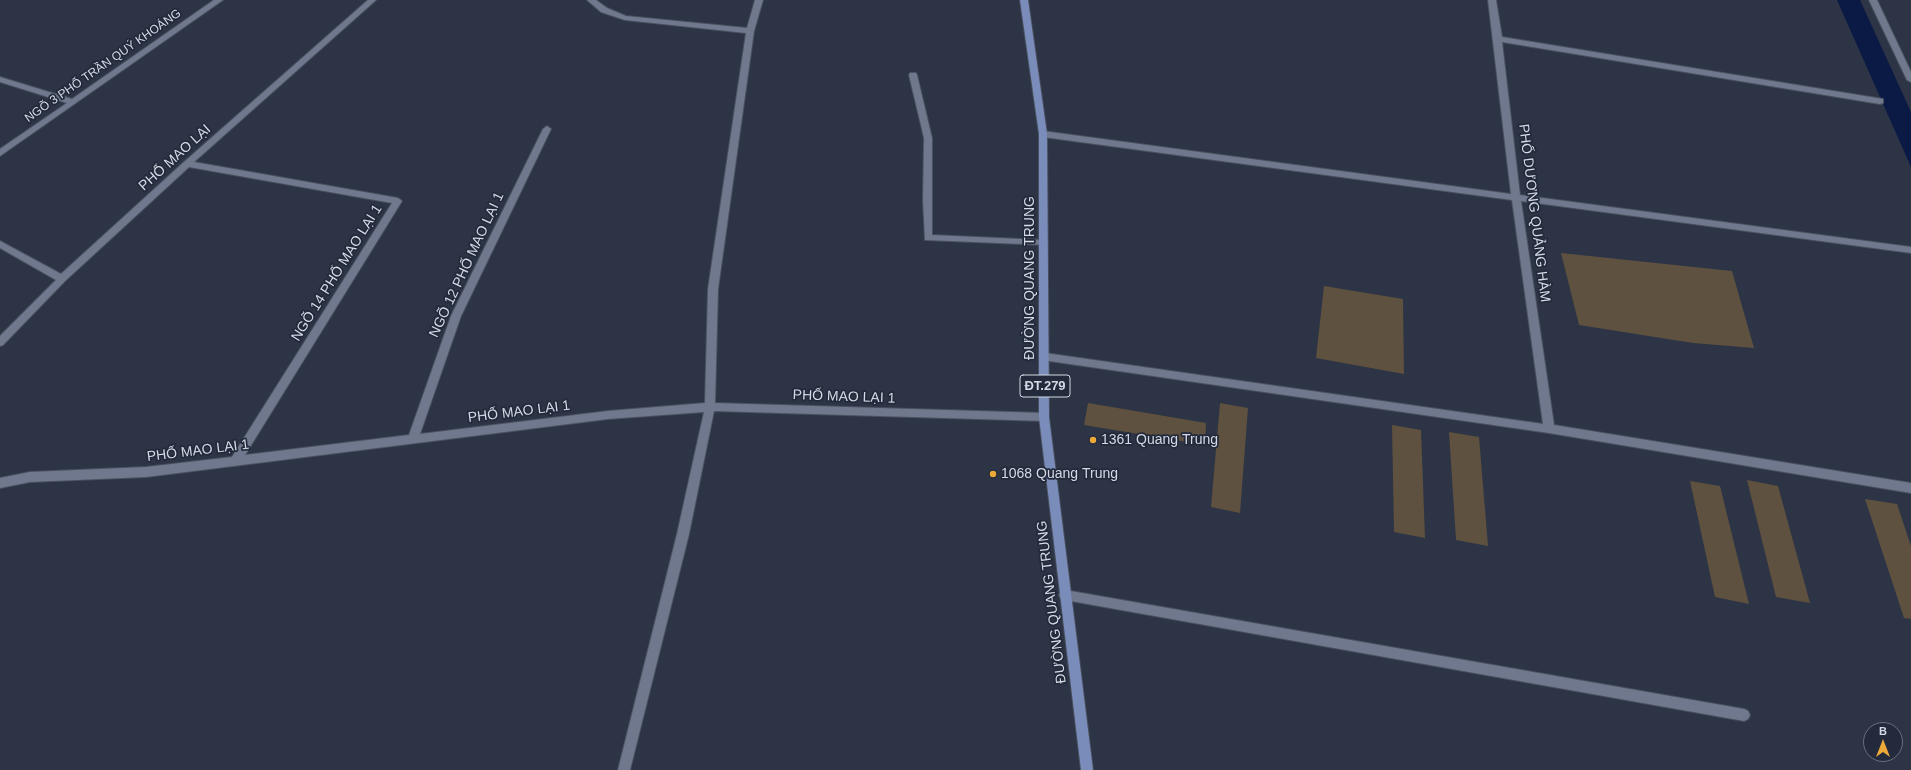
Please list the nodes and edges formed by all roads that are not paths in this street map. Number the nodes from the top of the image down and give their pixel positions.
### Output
1 (219, 0) edge
2 (372, 0) edge
3 (591, 0) edge
4 (759, 0) edge
5 (1024, 0) edge
6 (1492, 0) edge
7 (1873, 0) edge
8 (750, 31) junction
9 (1498, 39) junction
10 (913, 75) dead end
11 (0, 80) edge
12 (1911, 80) edge
13 (1880, 101) dead end
14 (73, 102) junction
15 (547, 129) dead end
16 (1043, 134) junction
17 (0, 153) edge
18 (187, 164) junction
19 (1516, 197) junction
20 (0, 244) edge
21 (1043, 244) junction
22 (1911, 250) edge
23 (62, 279) junction
24 (0, 342) edge
25 (1045, 357) junction
26 (710, 407) junction
27 (1044, 417) junction
28 (1549, 429) junction
29 (413, 439) junction
30 (236, 460) junction
31 (0, 483) edge
32 (1911, 488) edge
33 (1064, 595) junction
34 (1744, 715) dead end
35 (624, 770) edge
36 (1087, 770) edge

1 - 14 street, NGÕ 3 PHỐ TRẦN QUÝ KHOÁNG
2 - 18 street, PHỐ MAO LẠI
3 - 8 street
4 - 8 street
5 - 16 main road, ĐƯỜNG QUANG TRUNG / ĐT.279
6 - 9 street, PHỐ DƯƠNG QUẢNG HÀM
7 - 12 street
8 - 26 street
9 - 13 street
9 - 19 street, PHỐ DƯƠNG QUẢNG HÀM
10 - 21 street
11 - 14 street
14 - 17 street, NGÕ 3 PHỐ TRẦN QUÝ KHOÁNG
15 - 29 street, NGÕ 12 PHỐ MAO LẠI 1
16 - 19 street
16 - 21 main road, ĐƯỜNG QUANG TRUNG / ĐT.279
18 - 23 street, PHỐ MAO LẠI
18 - 30 street, NGÕ 14 PHỐ MAO LẠI 1
19 - 22 street
19 - 28 street, PHỐ DƯƠNG QUẢNG HÀM
20 - 23 street
21 - 25 main road, ĐƯỜNG QUANG TRUNG / ĐT.279
23 - 24 street, PHỐ MAO LẠI
25 - 27 main road, ĐƯỜNG QUANG TRUNG / ĐT.279
25 - 28 street
26 - 27 street, PHỐ MAO LẠI 1
26 - 29 street, PHỐ MAO LẠI 1
26 - 35 street
27 - 33 main road, ĐƯỜNG QUANG TRUNG / ĐT.279
28 - 32 street
29 - 30 street, PHỐ MAO LẠI 1
30 - 31 street, PHỐ MAO LẠI 1
33 - 34 street
33 - 36 main road, ĐƯỜNG QUANG TRUNG / ĐT.279

